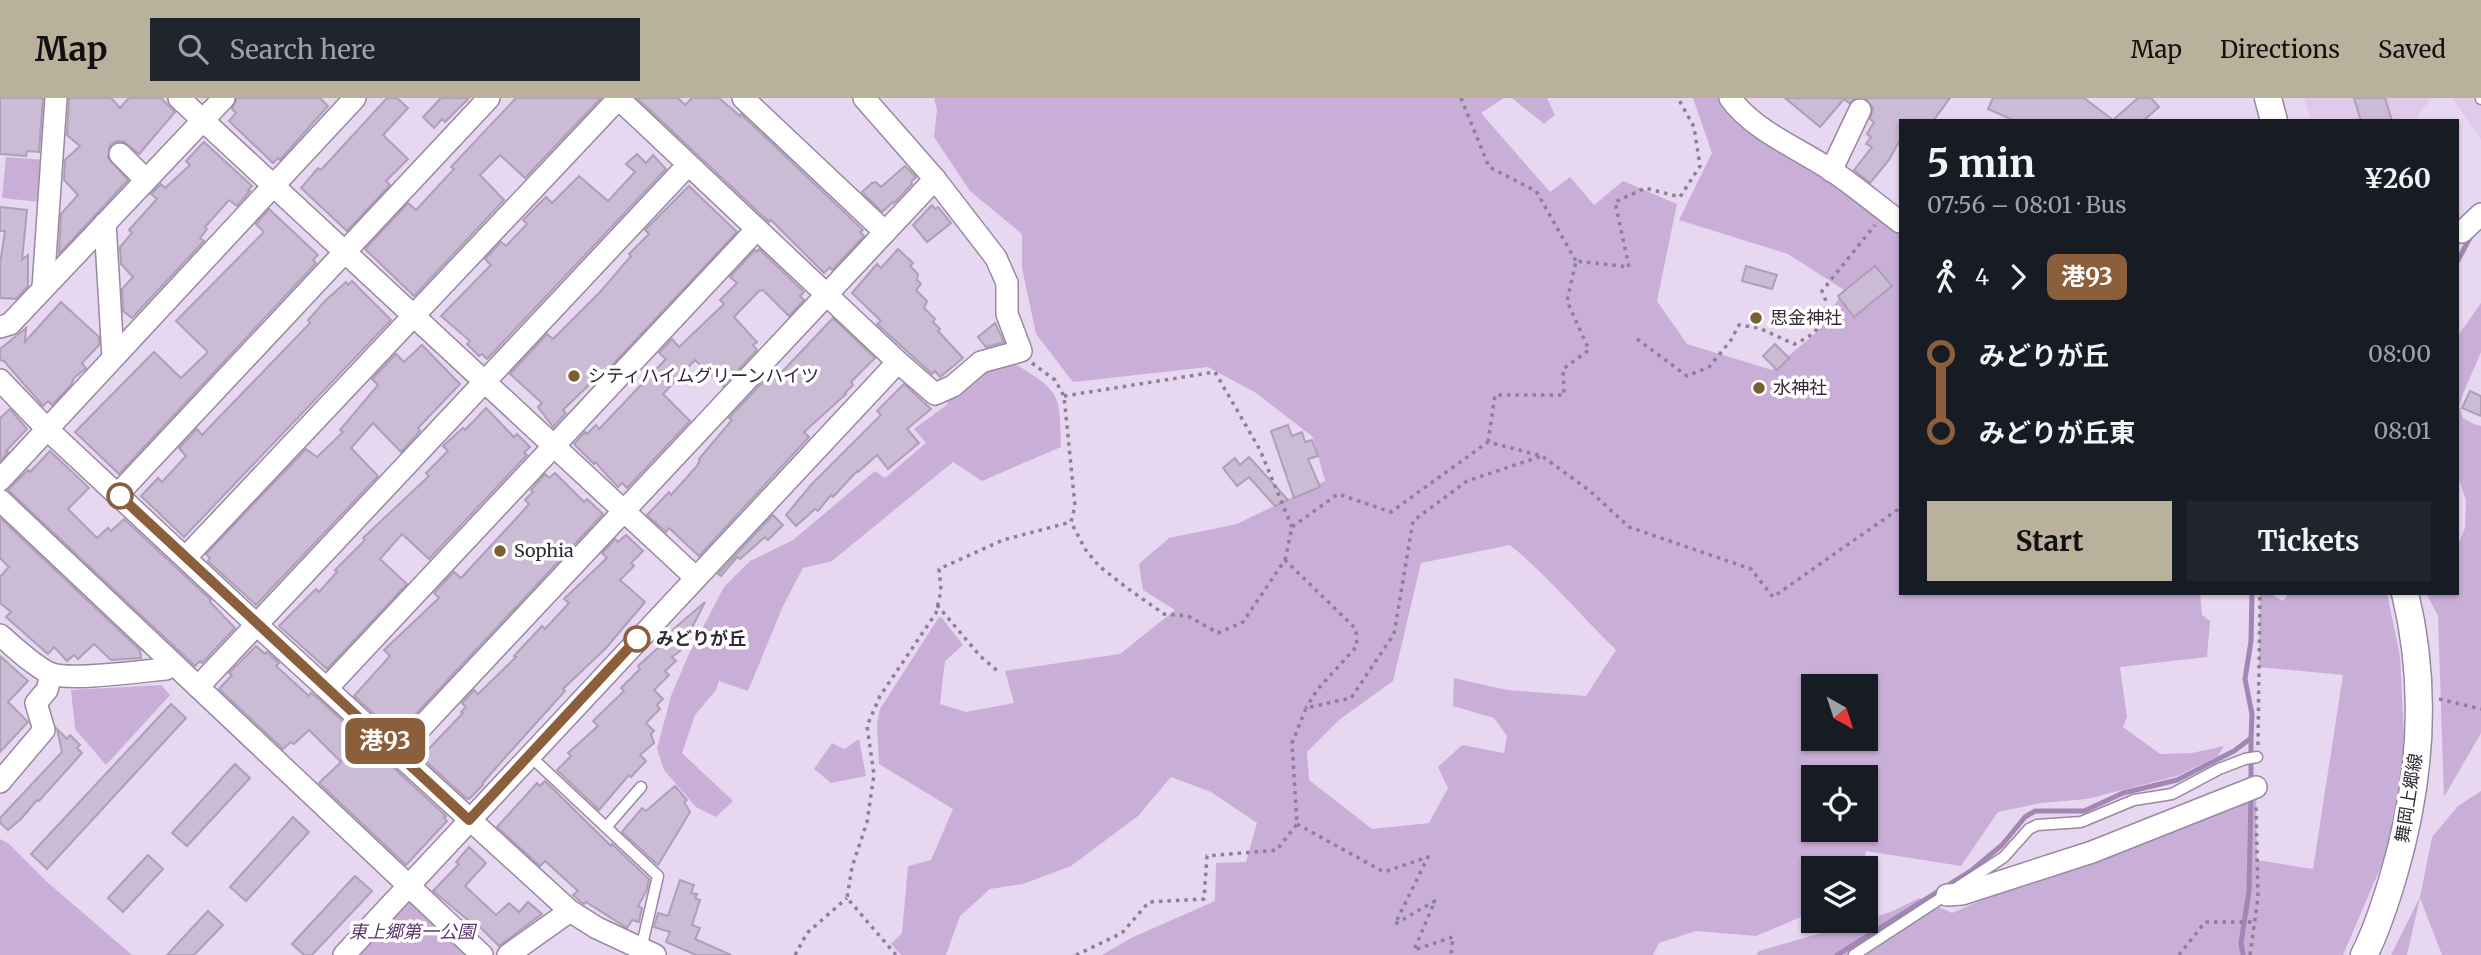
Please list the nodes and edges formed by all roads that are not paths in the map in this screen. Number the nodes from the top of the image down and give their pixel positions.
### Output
1 (56, 98) edge
2 (178, 98) edge
3 (224, 98) edge
4 (355, 98) edge
5 (489, 98) edge
6 (618, 98) edge
7 (743, 98) edge
8 (864, 98) edge
9 (1730, 98) edge
10 (2268, 98) edge
11 (1860, 110) dead end
12 (2273, 119) edge
13 (203, 121) junction
14 (120, 155) dead end
15 (688, 164) junction
16 (1831, 170) junction
17 (935, 179) junction
18 (146, 180) junction
19 (272, 187) junction
20 (1893, 217) edge
21 (105, 223) junction
22 (757, 229) junction
23 (885, 232) junction
24 (344, 253) junction
25 (43, 288) junction
26 (827, 295) junction
27 (413, 317) junction
28 (0, 327) edge
29 (113, 357) junction
30 (898, 362) junction
31 (1, 382) edge
32 (484, 382) junction
33 (47, 429) junction
34 (553, 446) junction
35 (0, 480) edge
36 (118, 494) junction
37 (0, 500) edge
38 (624, 511) junction
39 (186, 557) junction
40 (695, 577) junction
41 (2404, 595) edge
42 (257, 625) junction
43 (1, 637) edge
44 (173, 664) junction
45 (51, 674) junction
46 (198, 687) junction
47 (327, 688) junction
48 (398, 752) junction
49 (529, 755) junction
50 (2253, 758) road end
51 (0, 782) edge
52 (641, 787) dead end
53 (2250, 789) road end
54 (469, 820) junction
55 (607, 826) junction
56 (409, 886) junction
57 (1947, 895) junction
58 (570, 911) junction
59 (648, 952) edge
60 (344, 955) edge
61 (482, 955) edge
62 (508, 955) edge
63 (1854, 955) edge
64 (2364, 955) edge

1 - 25 street
2 - 13 street
3 - 13 street
4 - 19 street
5 - 24 street
6 - 15 street
6 - 27 street
7 - 23 street
8 - 17 street
9 - 16 street
10 - 12 street
11 - 16 street
13 - 18 street
13 - 19 street
14 - 18 street
15 - 22 street
15 - 32 street
16 - 20 street
17 - 23 street
17 - 30 street
18 - 21 street
19 - 24 street
19 - 29 street
21 - 25 street
21 - 29 street
22 - 26 street
22 - 34 street
23 - 26 street
24 - 27 street
24 - 36 street
25 - 28 street
26 - 30 street
26 - 38 street
27 - 32 street
27 - 39 street
29 - 33 street
30 - 40 street
31 - 33 street
32 - 34 street
32 - 42 street
33 - 35 street
33 - 36 street
34 - 38 street
34 - 47 street
36 - 39 street
37 - 44 street
38 - 40 street
38 - 48 street
39 - 42 street
40 - 49 street
41 - 64 street, 舞岡上郷線
42 - 46 street
42 - 47 street
43 - 45 street
44 - 45 street
44 - 46 street
45 - 51 street
46 - 56 street
47 - 48 street
48 - 54 street
49 - 54 street
49 - 55 lane
50 - 57 lane
52 - 55 lane
53 - 57 street
54 - 56 street
54 - 58 street
55 - 59 lane
56 - 60 street
56 - 61 street
57 - 63 lane
58 - 59 street
58 - 62 street

